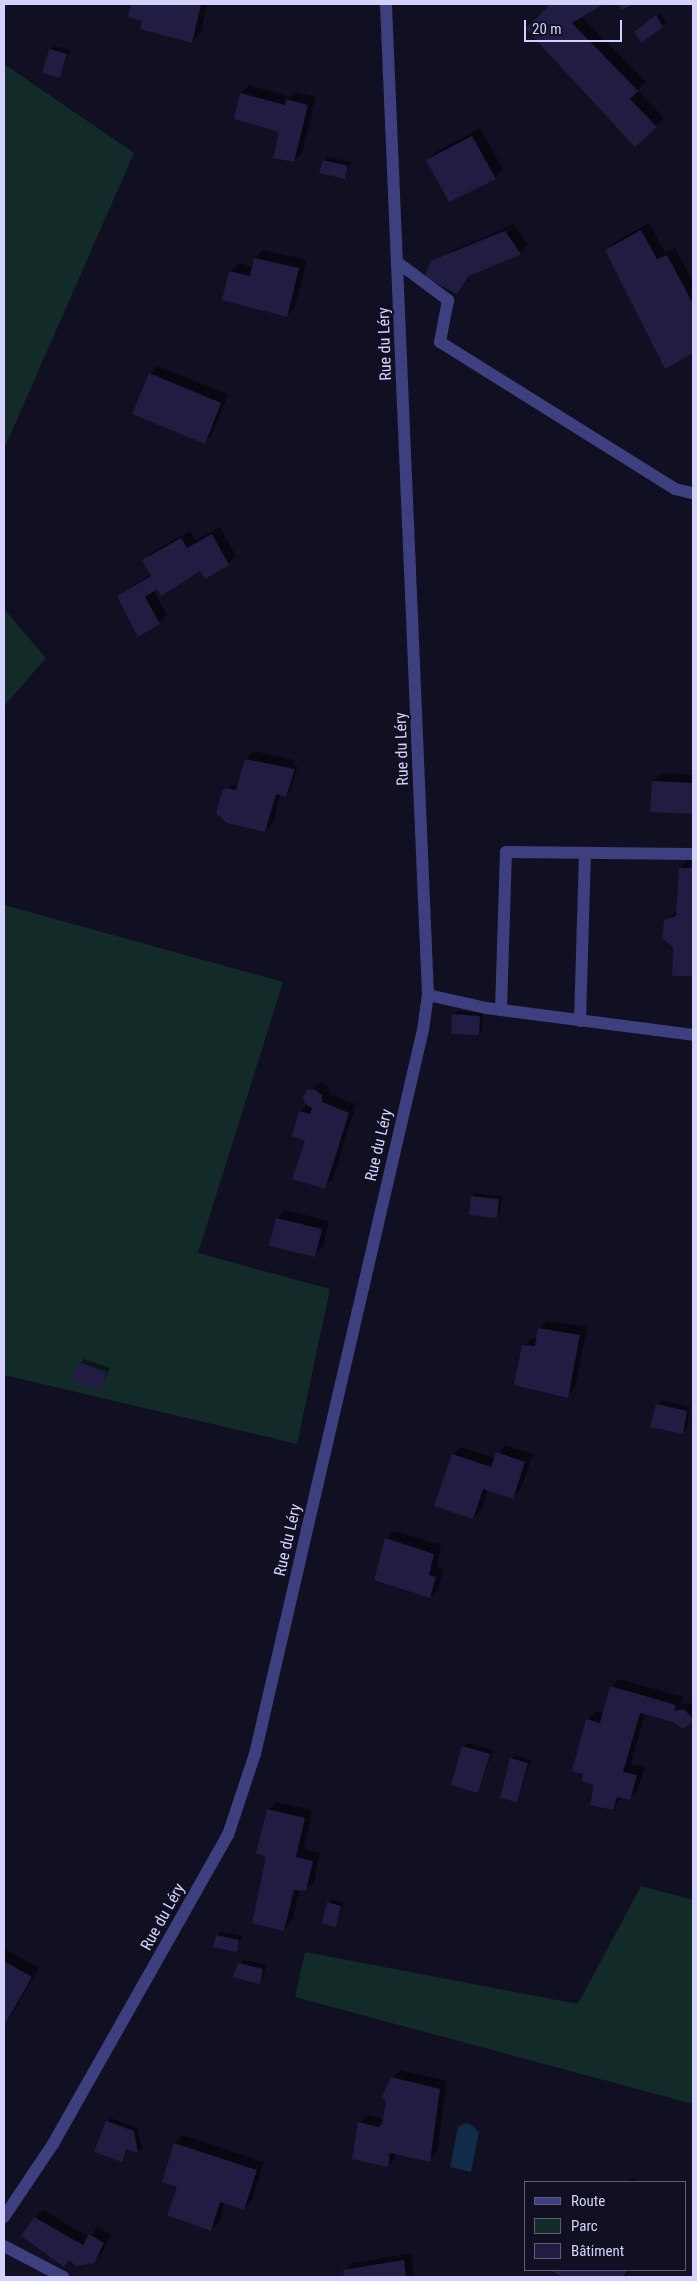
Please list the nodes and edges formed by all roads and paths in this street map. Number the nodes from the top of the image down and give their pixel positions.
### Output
1 (386, 4) edge
2 (397, 262) junction
3 (693, 493) edge
4 (586, 853) junction
5 (693, 854) edge
6 (428, 995) junction
7 (501, 1010) junction
8 (580, 1021) junction
9 (693, 1035) edge
10 (4, 2217) edge
11 (4, 2246) edge
12 (63, 2277) edge

1 - 2 street, Rue du Léry
2 - 3 street
2 - 6 street, Rue du Léry
4 - 5 street
4 - 7 street
4 - 8 street
6 - 7 street
6 - 10 street, Rue du Léry
7 - 8 street
8 - 9 street
11 - 12 street

